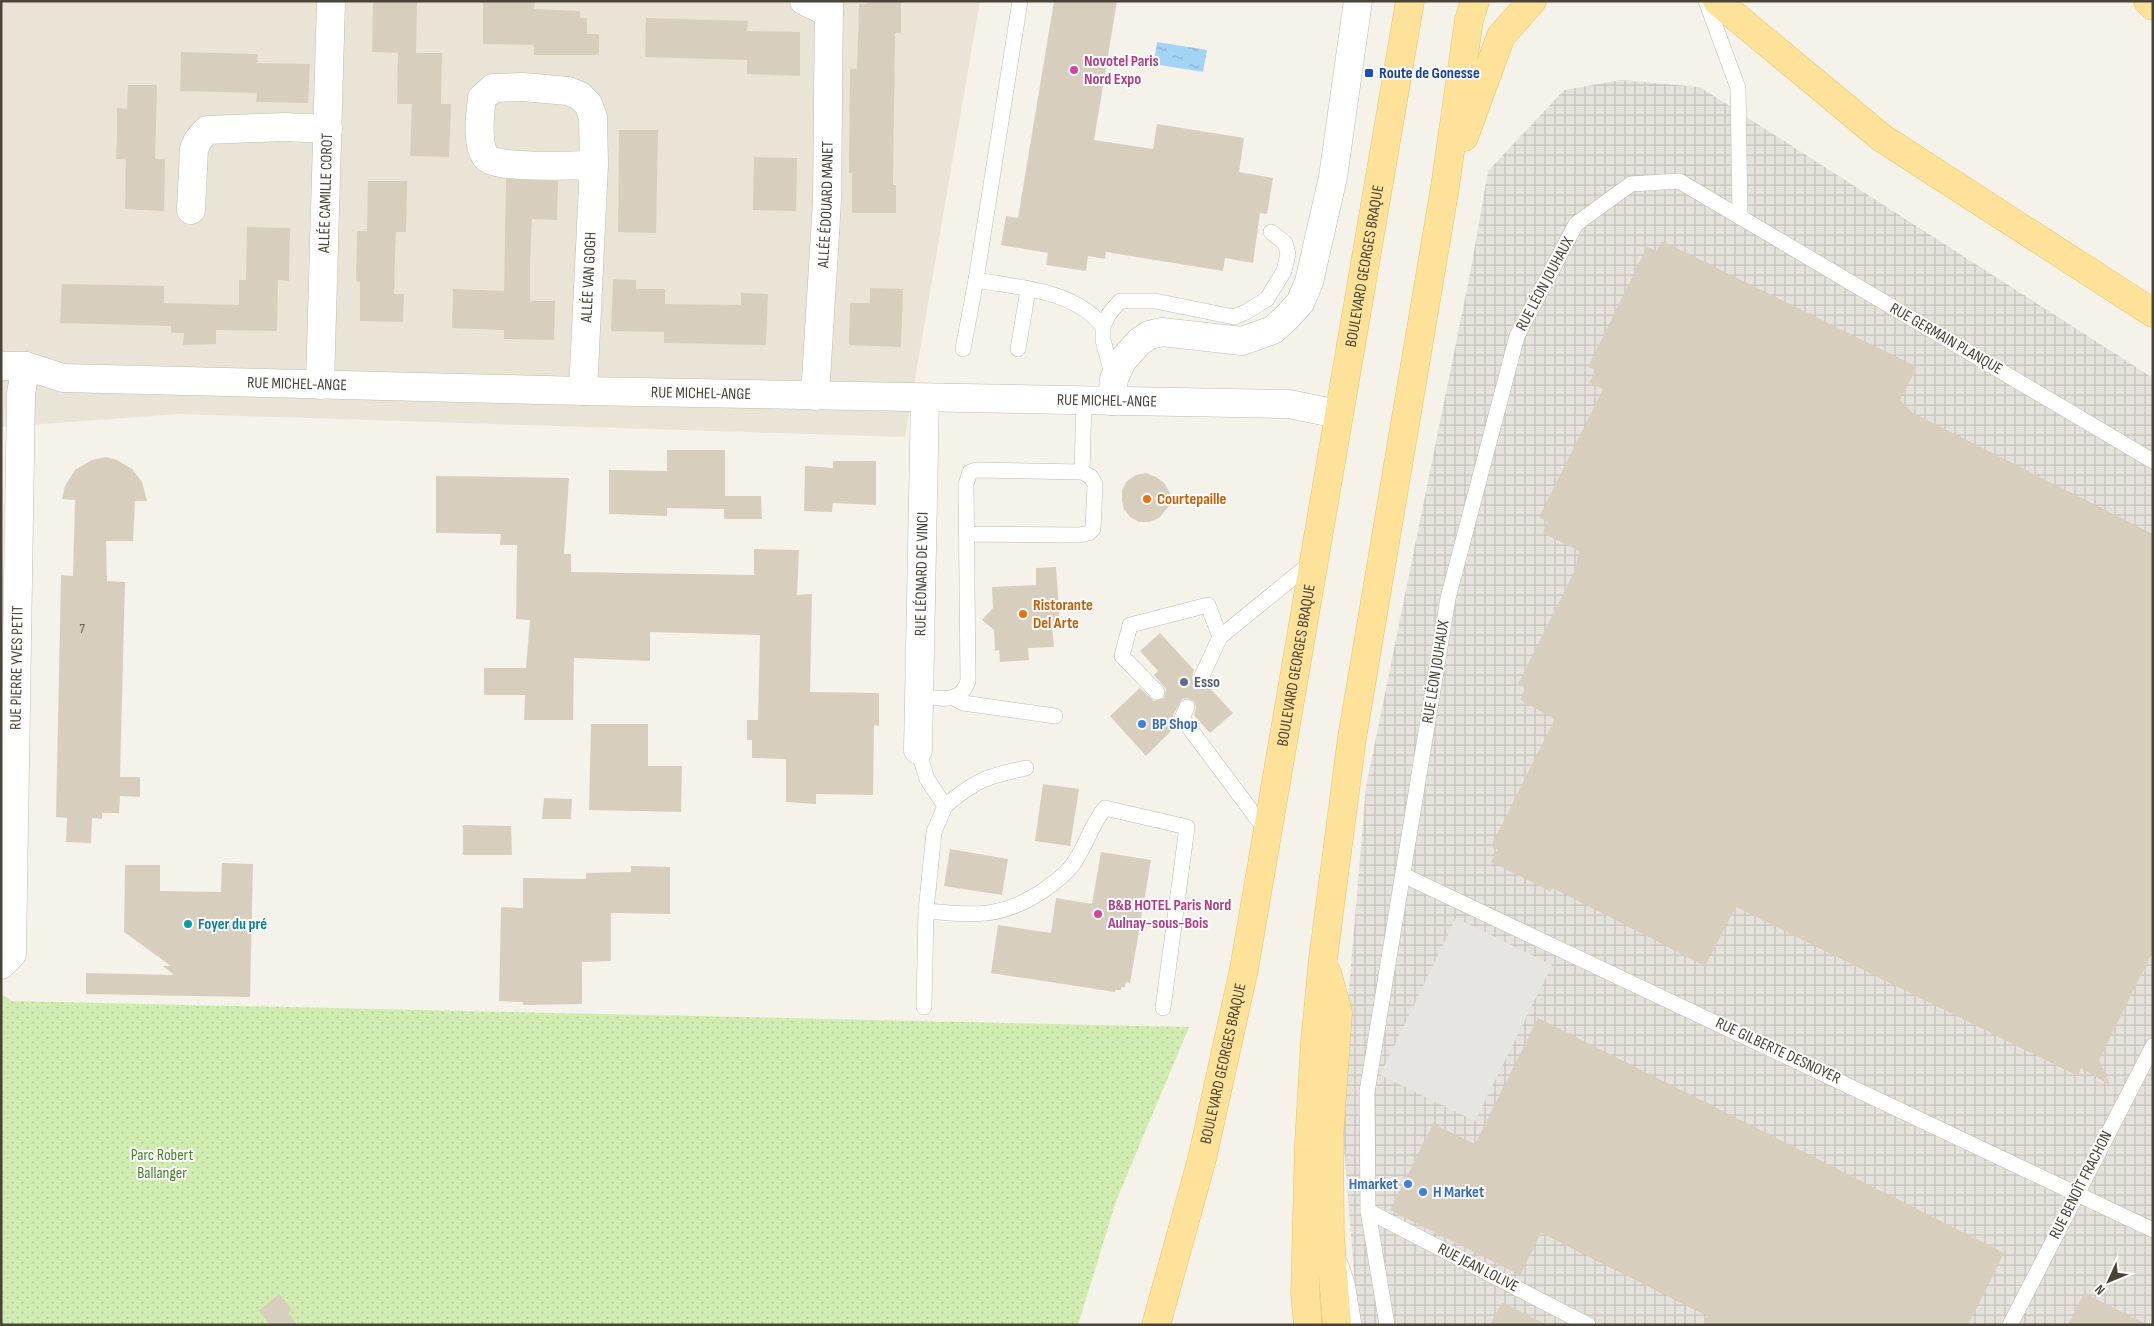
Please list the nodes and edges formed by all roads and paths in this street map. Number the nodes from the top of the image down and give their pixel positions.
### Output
1 (331, 1) edge
2 (804, 1) edge
3 (1020, 1) edge
4 (1358, 1) edge
5 (1410, 1) edge
6 (1475, 1) edge
7 (1532, 1) edge
8 (1706, 1) edge
9 (1716, 1) edge
10 (2148, 1) edge
11 (2153, 6) edge
12 (829, 7) edge
13 (328, 129) junction
14 (594, 165) dead end
15 (1445, 187) junction
16 (191, 210) dead end
17 (1740, 216) junction
18 (1271, 232) dead end
19 (976, 280) junction
20 (1028, 290) junction
21 (2153, 314) edge
22 (1103, 326) junction
23 (963, 349) dead end
24 (1018, 349) dead end
25 (14, 366) edge
26 (63, 378) junction
27 (320, 384) junction
28 (1113, 390) junction
29 (583, 391) junction
30 (11, 392) edge
31 (815, 396) junction
32 (925, 398) junction
33 (1084, 400) junction
34 (1338, 414) junction
35 (2153, 461) edge
36 (1082, 472) junction
37 (967, 534) junction
38 (1315, 560) junction
39 (1220, 637) junction
40 (1201, 678) dead end
41 (1157, 692) dead end
42 (920, 696) junction
43 (954, 698) junction
44 (1181, 711) dead end
45 (1055, 716) dead end
46 (918, 750) joint
47 (1026, 768) dead end
48 (945, 806) junction
49 (1267, 832) junction
50 (1402, 874) junction
51 (926, 911) junction
52 (1323, 959) junction
53 (1, 965) edge
54 (924, 1007) dead end
55 (1163, 1008) dead end
56 (2153, 1046) edge
57 (2076, 1192) junction
58 (1368, 1211) junction
59 (2153, 1230) edge
60 (1330, 1236) junction
61 (1156, 1325) edge
62 (1308, 1325) edge
63 (1337, 1325) edge
64 (1354, 1325) edge
65 (1386, 1325) edge
66 (1588, 1325) edge
67 (2010, 1325) edge

1 - 13 street, ALLÉE CAMILLE COROT
2 - 12 street, ALLÉE ÉDOUARD MANET
3 - 19 lane
4 - 28 street
5 - 34 main road, BOULEVARD GEORGES BRAQUE
6 - 15 main road
7 - 15 main road
8 - 17 lane
9 - 21 main road
10 - 11 main road
12 - 31 street, ALLÉE ÉDOUARD MANET
13 - 16 street
13 - 27 street, ALLÉE CAMILLE COROT
14 - 29 street, ALLÉE VAN GOGH
15 - 52 main road
17 - 35 lane, RUE GERMAIN PLANQUE
17 - 50 lane, RUE LÉON JOUHAUX
18 - 22 lane
19 - 20 lane
19 - 23 lane
20 - 22 lane
20 - 24 lane
22 - 28 lane
25 - 26 street, RUE MICHEL-ANGE
25 - 30 street, RUE PIERRE YVES PETIT
26 - 27 street, RUE MICHEL-ANGE
26 - 30 street, RUE MICHEL-ANGE
27 - 29 street, RUE MICHEL-ANGE
28 - 33 street, RUE MICHEL-ANGE
28 - 34 street, RUE MICHEL-ANGE
29 - 31 street, RUE MICHEL-ANGE
30 - 53 street, RUE PIERRE YVES PETIT
31 - 32 street, RUE MICHEL-ANGE
32 - 33 street, RUE MICHEL-ANGE
32 - 42 street, RUE LÉONARD DE VINCI
33 - 36 lane
34 - 38 main road, BOULEVARD GEORGES BRAQUE
36 - 37 lane
36 - 37 lane
37 - 43 lane
38 - 39 lane
38 - 49 main road, BOULEVARD GEORGES BRAQUE
39 - 40 lane
39 - 41 lane
42 - 43 lane
42 - 46 street, RUE LÉONARD DE VINCI
43 - 45 lane
44 - 49 lane
46 - 48 lane
47 - 48 lane
48 - 51 lane
49 - 61 main road, BOULEVARD GEORGES BRAQUE
50 - 57 lane, RUE GILBERTE DESNOYER
50 - 58 lane, RUE LÉON JOUHAUX
51 - 54 lane
51 - 55 lane
52 - 60 main road
52 - 62 main road
56 - 57 lane, RUE BENOÎT FRACHON
57 - 59 lane, RUE GILBERTE DESNOYER
57 - 67 lane, RUE BENOÎT FRACHON
58 - 65 lane, RUE LÉON JOUHAUX
58 - 66 lane, RUE JEAN LOLIVE
60 - 63 main road
60 - 64 lane

